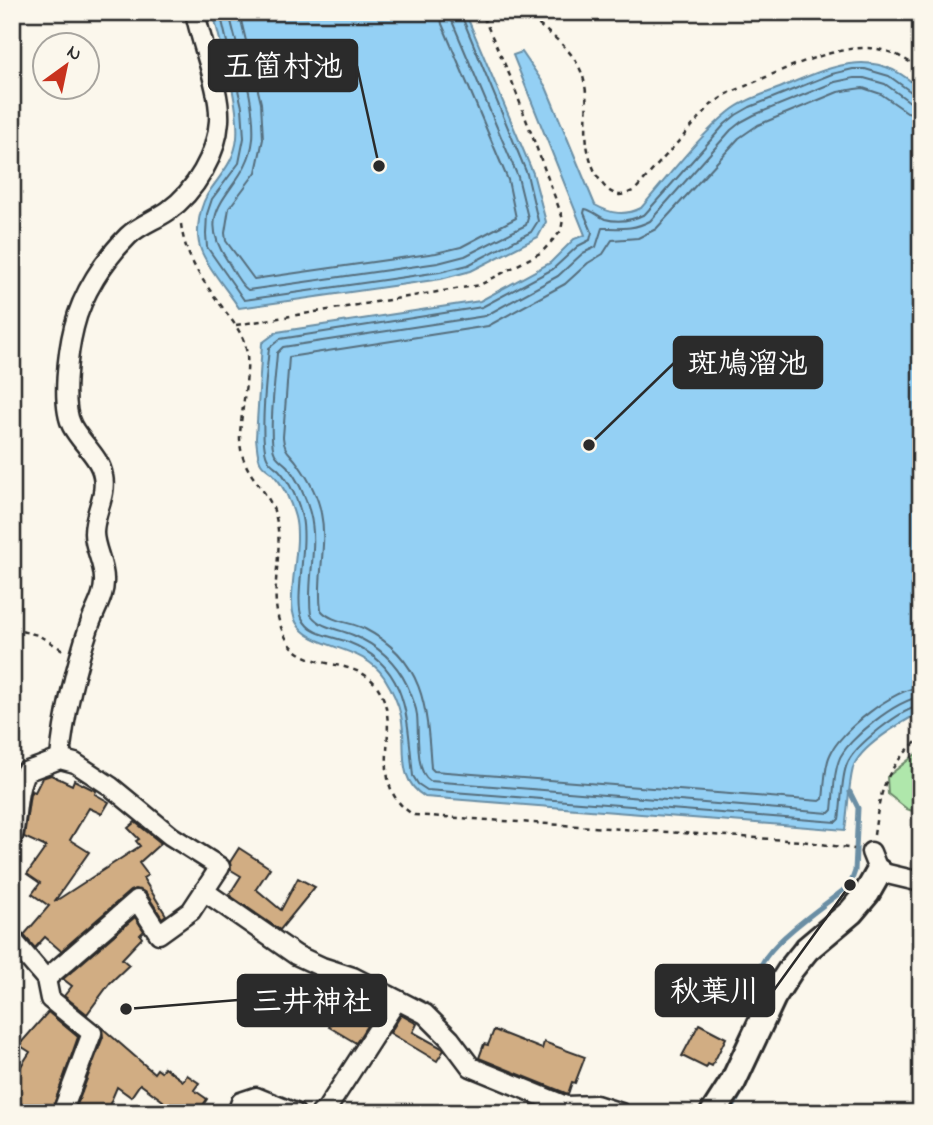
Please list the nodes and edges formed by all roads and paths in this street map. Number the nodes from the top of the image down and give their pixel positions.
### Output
1 (195, 12) edge
2 (481, 12) edge
3 (523, 12) edge
4 (921, 69) edge
5 (184, 197) junction
6 (236, 325) junction
7 (12, 629) edge
8 (78, 669) junction
9 (921, 738) edge
10 (60, 759) junction
11 (12, 837) edge
12 (848, 848) dead end
13 (875, 862) junction
14 (921, 882) edge
15 (204, 891) junction
16 (12, 939) edge
17 (46, 979) junction
18 (397, 1000) junction
19 (68, 1111) edge
20 (237, 1113) edge
21 (295, 1113) edge
22 (321, 1113) edge
23 (621, 1113) edge
24 (713, 1113) edge

1 - 5 street
2 - 6 path
3 - 4 path
5 - 6 path
5 - 8 street
6 - 12 path
7 - 8 path
8 - 10 street
9 - 13 path
10 - 11 street
10 - 15 street
13 - 14 street
13 - 24 street
15 - 17 street
15 - 18 street
16 - 17 street
17 - 19 street
18 - 22 street
18 - 23 street
20 - 21 street

